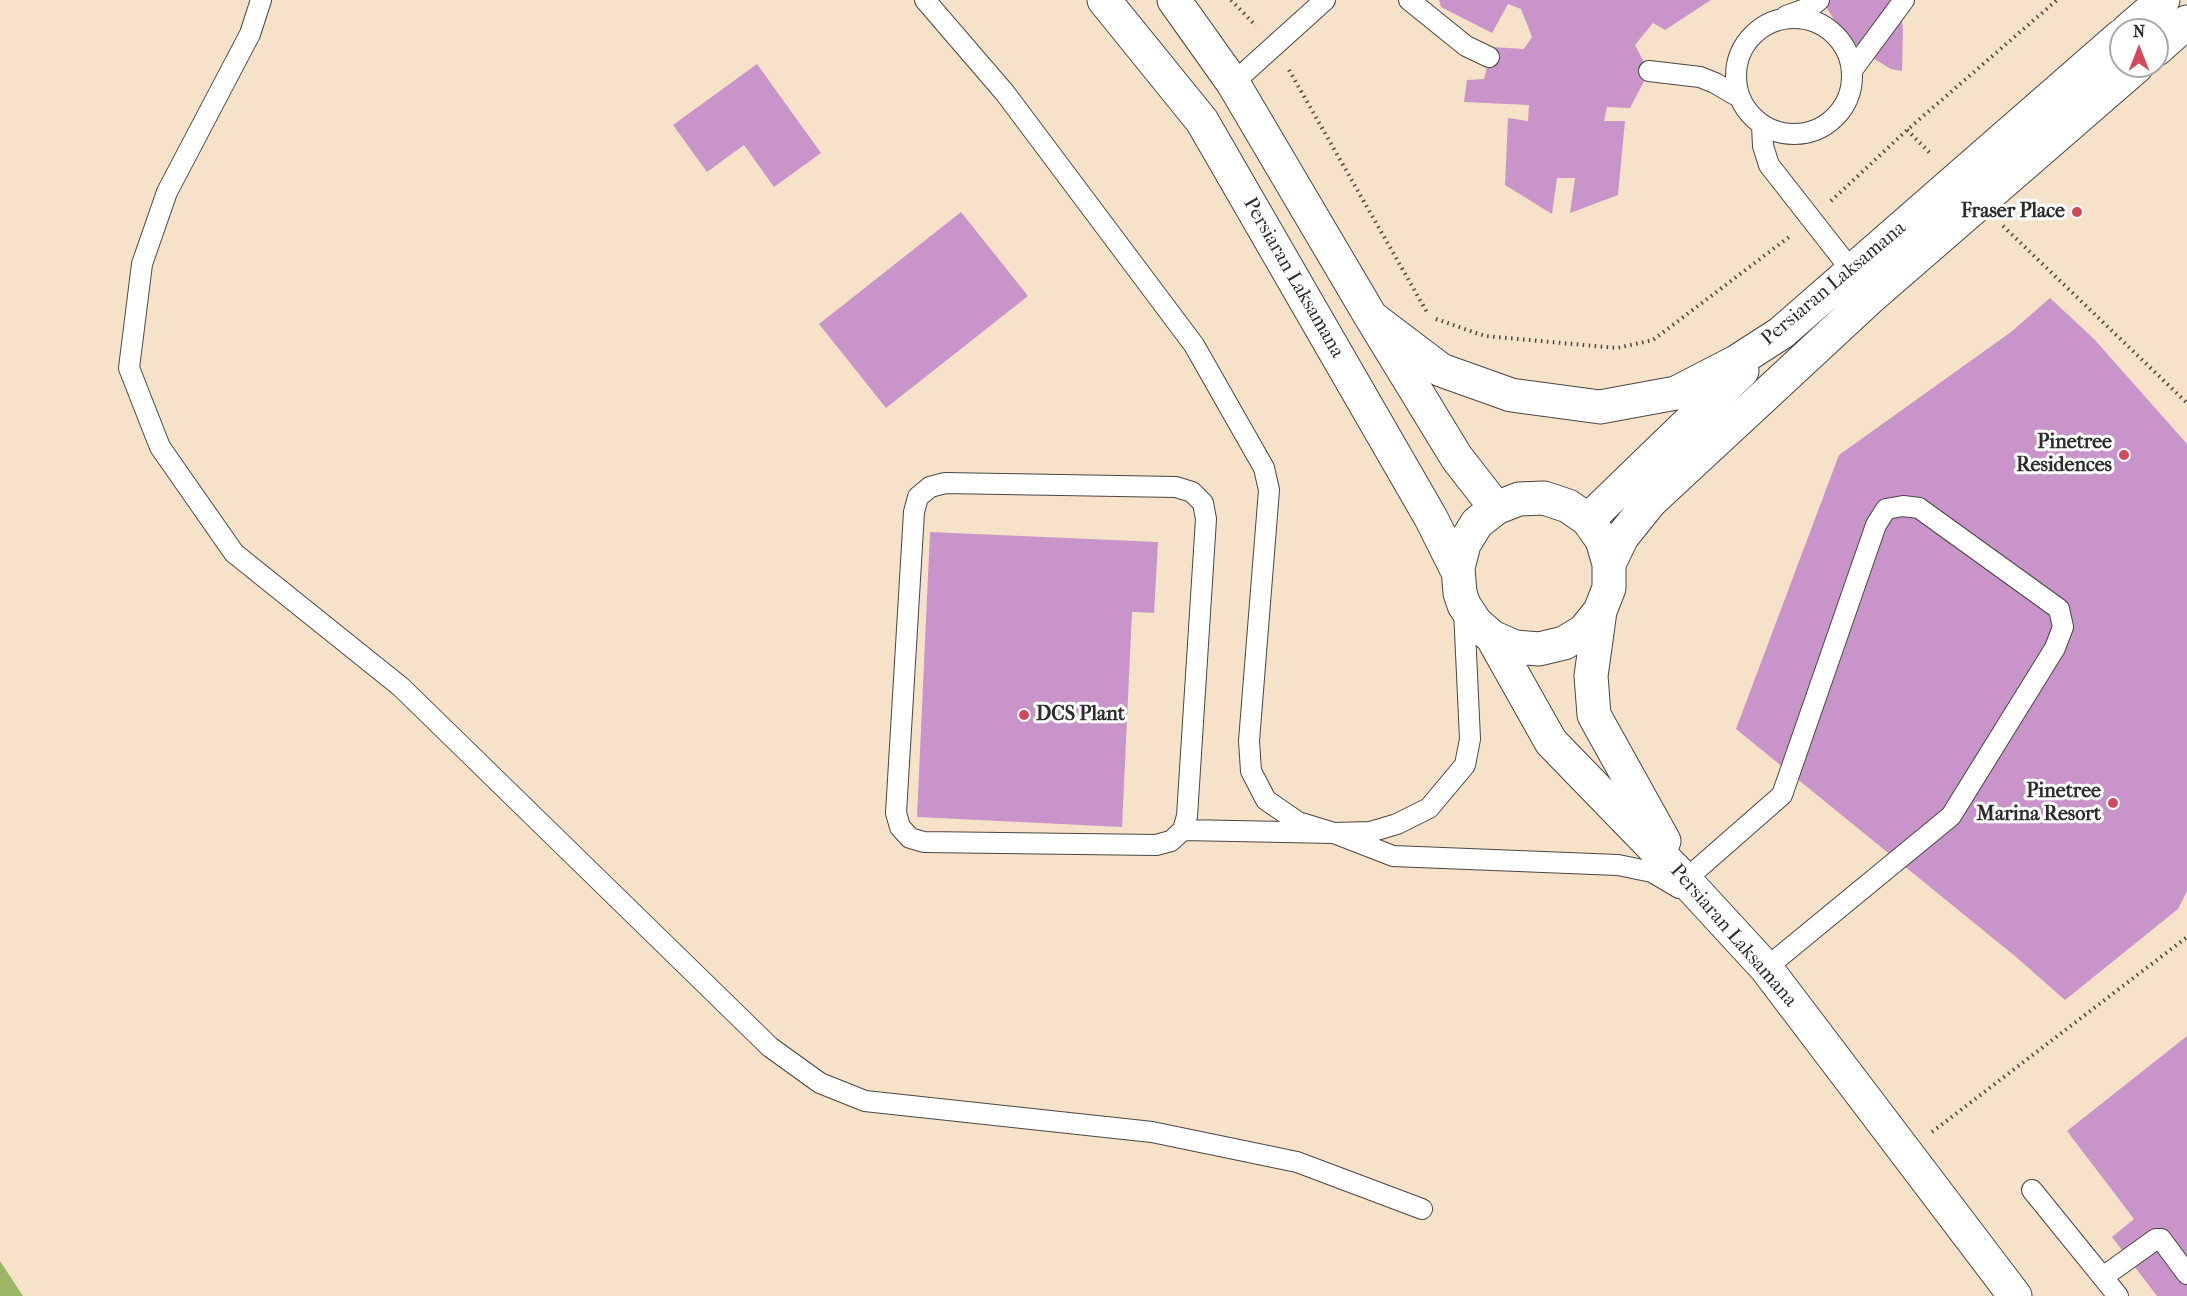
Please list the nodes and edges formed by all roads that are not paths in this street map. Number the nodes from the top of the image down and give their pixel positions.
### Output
1 (261, 0) edge
2 (925, 0) edge
3 (1104, 0) edge
4 (1174, 0) edge
5 (1325, 0) edge
6 (1409, 0) edge
7 (1819, 0) edge
8 (1904, 0) edge
9 (1770, 22) junction
10 (2187, 22) edge
11 (2169, 38) edge
12 (2109, 46) edge
13 (1489, 57) dead end
14 (1853, 69) junction
15 (1649, 71) dead end
16 (2123, 78) edge
17 (1233, 83) junction
18 (1739, 97) junction
19 (1762, 125) junction
20 (1852, 271) junction
21 (1371, 317) junction
22 (1781, 333) junction
23 (1496, 508) junction
24 (1588, 520) junction
25 (1610, 564) junction
26 (1458, 572) junction
27 (1464, 605) junction
28 (1600, 611) junction
29 (1492, 637) junction
30 (1183, 830) junction
31 (1334, 833) junction
32 (1685, 879) junction
33 (1712, 909) junction
34 (1766, 968) junction
35 (2031, 1190) dead end
36 (1422, 1209) dead end
37 (2187, 1274) edge
38 (2103, 1277) junction
39 (2015, 1296) edge
40 (2118, 1296) edge

1 - 36 lane
2 - 31 lane
3 - 26 street, Persiaran Laksamana
4 - 17 street, Persiaran Laksamana
5 - 17 lane
6 - 13 lane
7 - 9 lane
8 - 14 lane
9 - 14 lane
9 - 18 lane
10 - 11 street
12 - 20 street, Persiaran Laksamana
14 - 19 lane
15 - 18 lane
16 - 25 street, Persiaran Laksamana
17 - 21 street, Persiaran Laksamana
18 - 19 lane
19 - 20 lane
20 - 22 street, Persiaran Laksamana
21 - 22 street, Persiaran Laksamana
21 - 23 street, Persiaran Laksamana
22 - 24 street
23 - 24 street
23 - 26 street
24 - 25 street
25 - 28 street
26 - 27 street
27 - 29 street
27 - 31 lane
28 - 29 street
28 - 32 street
29 - 32 street, Persiaran Laksamana
30 - 30 lane
30 - 31 lane
31 - 33 lane
32 - 33 street, Persiaran Laksamana
32 - 34 lane
33 - 34 street, Persiaran Laksamana
34 - 39 street, Persiaran Laksamana
35 - 38 lane
37 - 38 lane
38 - 40 lane

